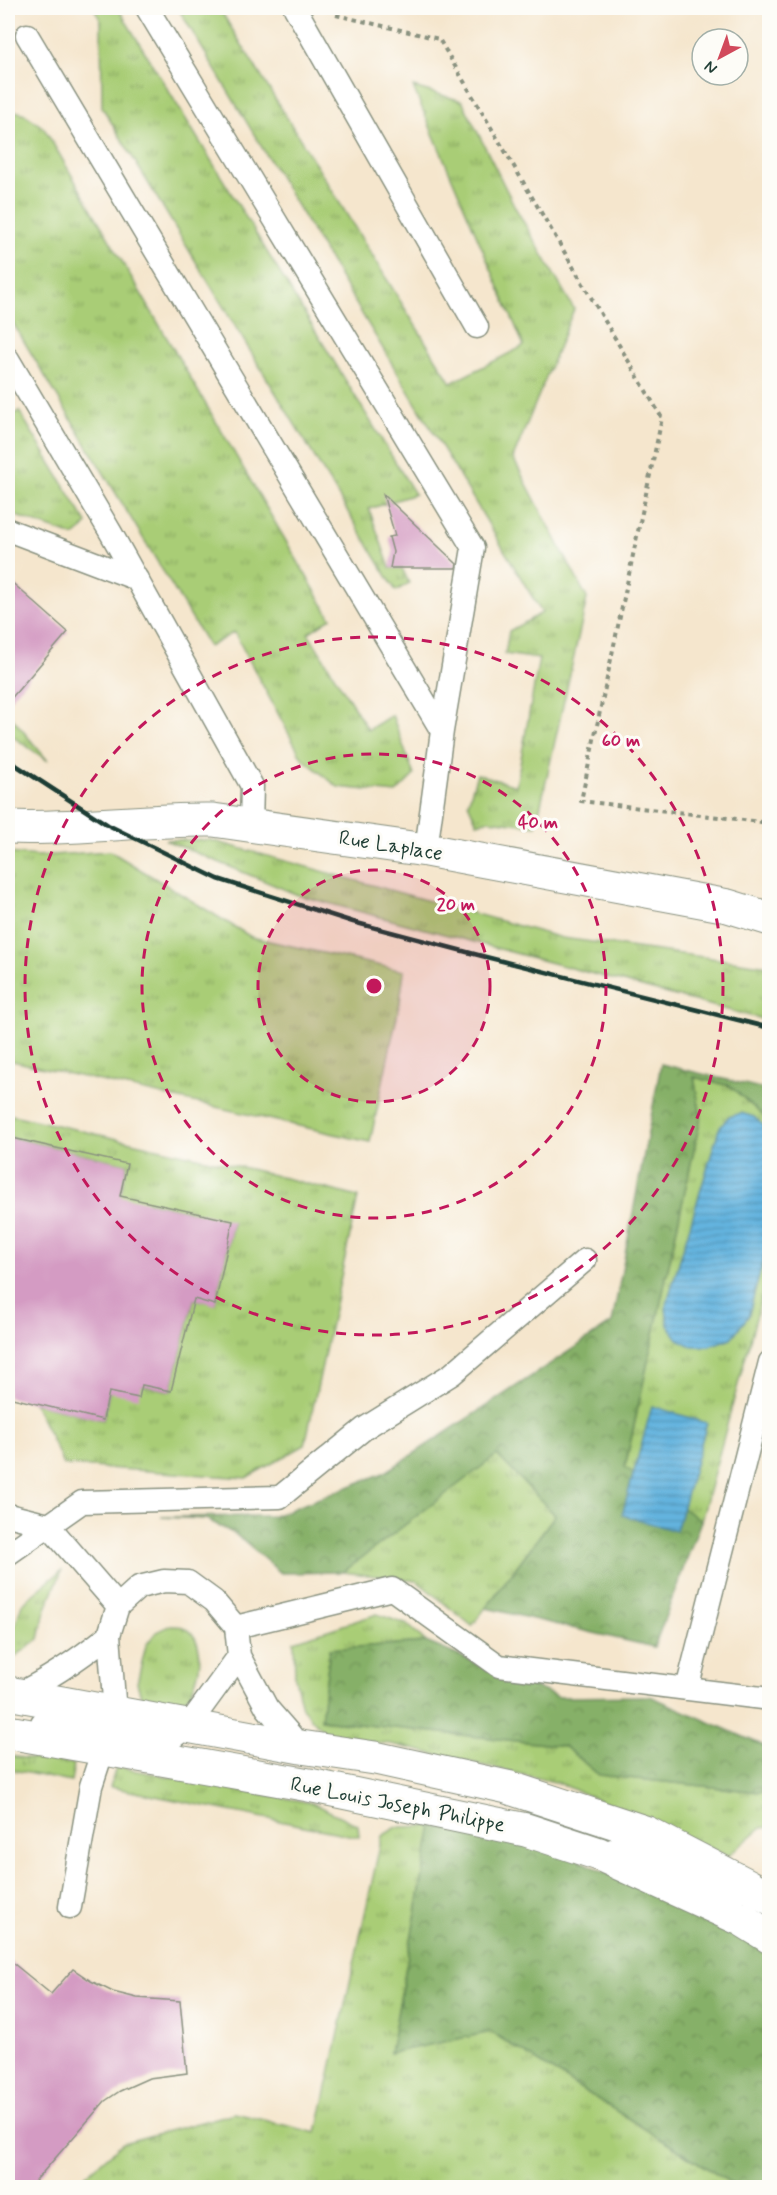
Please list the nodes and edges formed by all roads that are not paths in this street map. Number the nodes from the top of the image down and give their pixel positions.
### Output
1 (147, 8) edge
2 (294, 8) edge
3 (27, 35) dead end
4 (477, 327) dead end
5 (8, 359) edge
6 (8, 530) edge
7 (137, 579) junction
8 (442, 731) junction
9 (251, 825) junction
10 (8, 827) edge
11 (426, 850) junction
12 (770, 919) edge
13 (585, 1260) dead end
14 (770, 1362) edge
15 (8, 1515) edge
16 (48, 1525) junction
17 (8, 1554) edge
18 (118, 1606) junction
19 (237, 1627) junction
20 (109, 1635) junction
21 (239, 1656) junction
22 (687, 1689) junction
23 (12, 1694) edge
24 (770, 1699) edge
25 (188, 1726) junction
26 (8, 1731) edge
27 (109, 1731) junction
28 (301, 1747) junction
29 (599, 1854) junction
30 (759, 1892) edge
31 (70, 1907) dead end
32 (769, 1937) edge

1 - 8 lane
2 - 4 lane
3 - 8 lane
5 - 7 lane
6 - 7 lane
7 - 9 lane
8 - 11 lane
9 - 10 main road, Rue Laplace
9 - 11 main road, Rue Laplace
11 - 12 main road, Rue Laplace
13 - 16 lane
14 - 22 lane
15 - 16 lane
16 - 17 lane
16 - 18 lane
18 - 19 lane
18 - 20 lane
19 - 21 lane
19 - 22 lane
20 - 23 lane
20 - 27 lane
21 - 25 lane
21 - 28 lane
22 - 24 lane
23 - 27 main road, Rue Louis Joseph Philippe
25 - 27 main road, Rue Louis Joseph Philippe
25 - 28 main road, Rue Louis Joseph Philippe
26 - 27 main road, Rue Louis Joseph Philippe
27 - 29 main road, Rue Louis Joseph Philippe
27 - 31 lane
28 - 30 main road, Rue Louis Joseph Philippe
29 - 30 lane
29 - 32 main road, Rue Louis Joseph Philippe
30 - 32 lane

